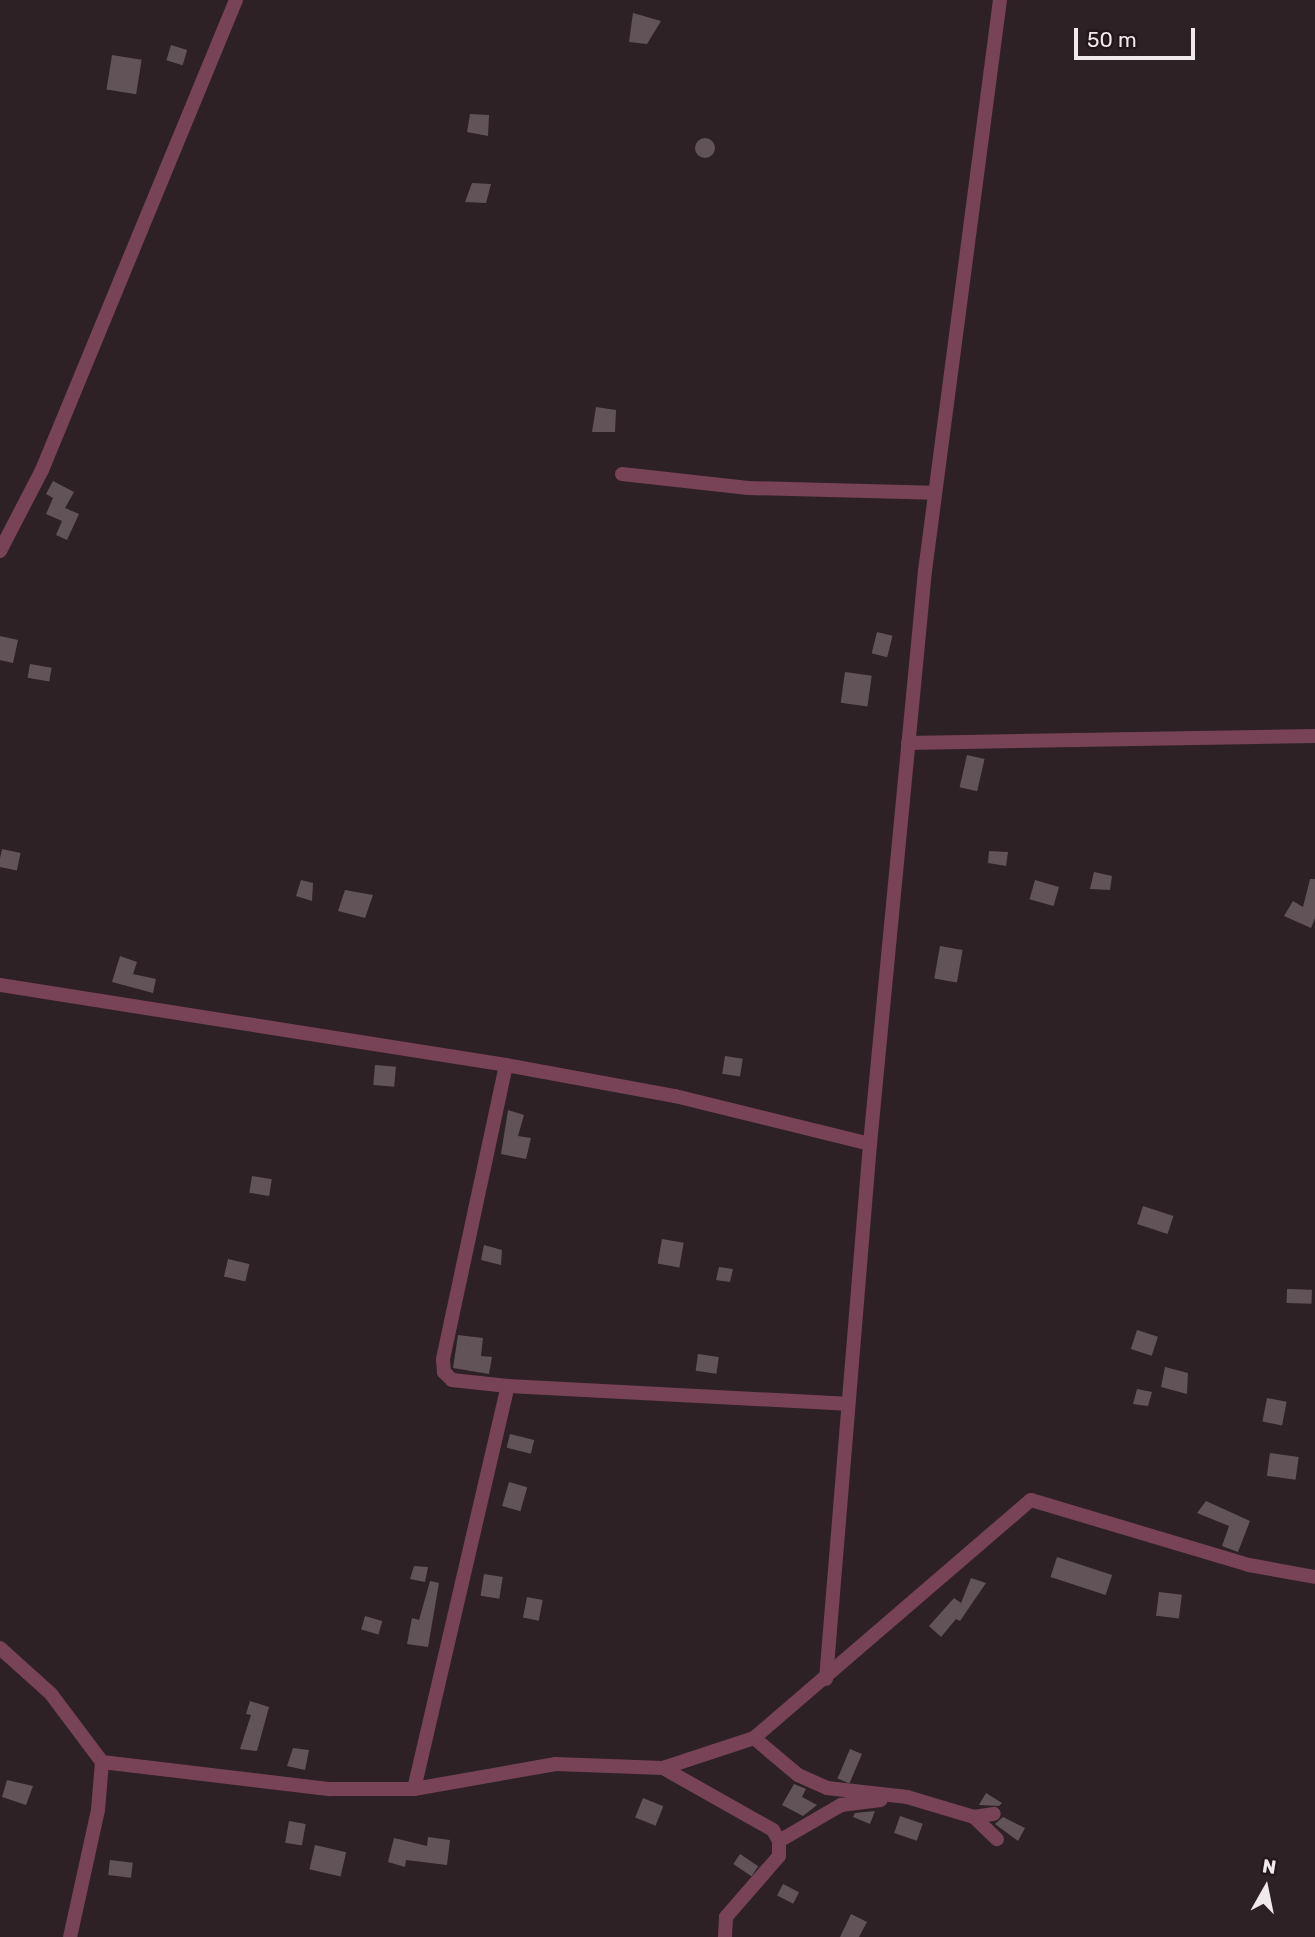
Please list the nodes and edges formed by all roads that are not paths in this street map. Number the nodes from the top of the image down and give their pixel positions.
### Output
1 (236, 0) edge
2 (1000, 0) edge
3 (622, 474) dead end
4 (933, 493) junction
5 (0, 551) edge
6 (1315, 736) edge
7 (908, 743) junction
8 (0, 985) edge
9 (506, 1065) junction
10 (870, 1144) junction
11 (508, 1387) junction
12 (848, 1404) junction
13 (1315, 1577) edge
14 (0, 1648) edge
15 (826, 1679) junction
16 (754, 1738) junction
17 (102, 1762) junction
18 (663, 1768) junction
19 (414, 1790) junction
20 (907, 1797) junction
21 (995, 1814) dead end
22 (974, 1817) junction
23 (997, 1839) dead end
24 (779, 1841) junction
25 (70, 1937) edge
26 (725, 1937) edge

1 - 5 street
2 - 4 street
3 - 4 street
4 - 7 street
6 - 7 street
7 - 10 street
8 - 9 street
9 - 10 street
9 - 11 street
10 - 12 street
11 - 12 street
11 - 19 street
12 - 15 street
13 - 15 street
14 - 17 street
15 - 16 street
16 - 18 street
16 - 20 street
17 - 19 street
17 - 25 street
18 - 19 street
18 - 24 street
20 - 22 street
20 - 24 street
21 - 22 street
22 - 23 street
24 - 26 street

